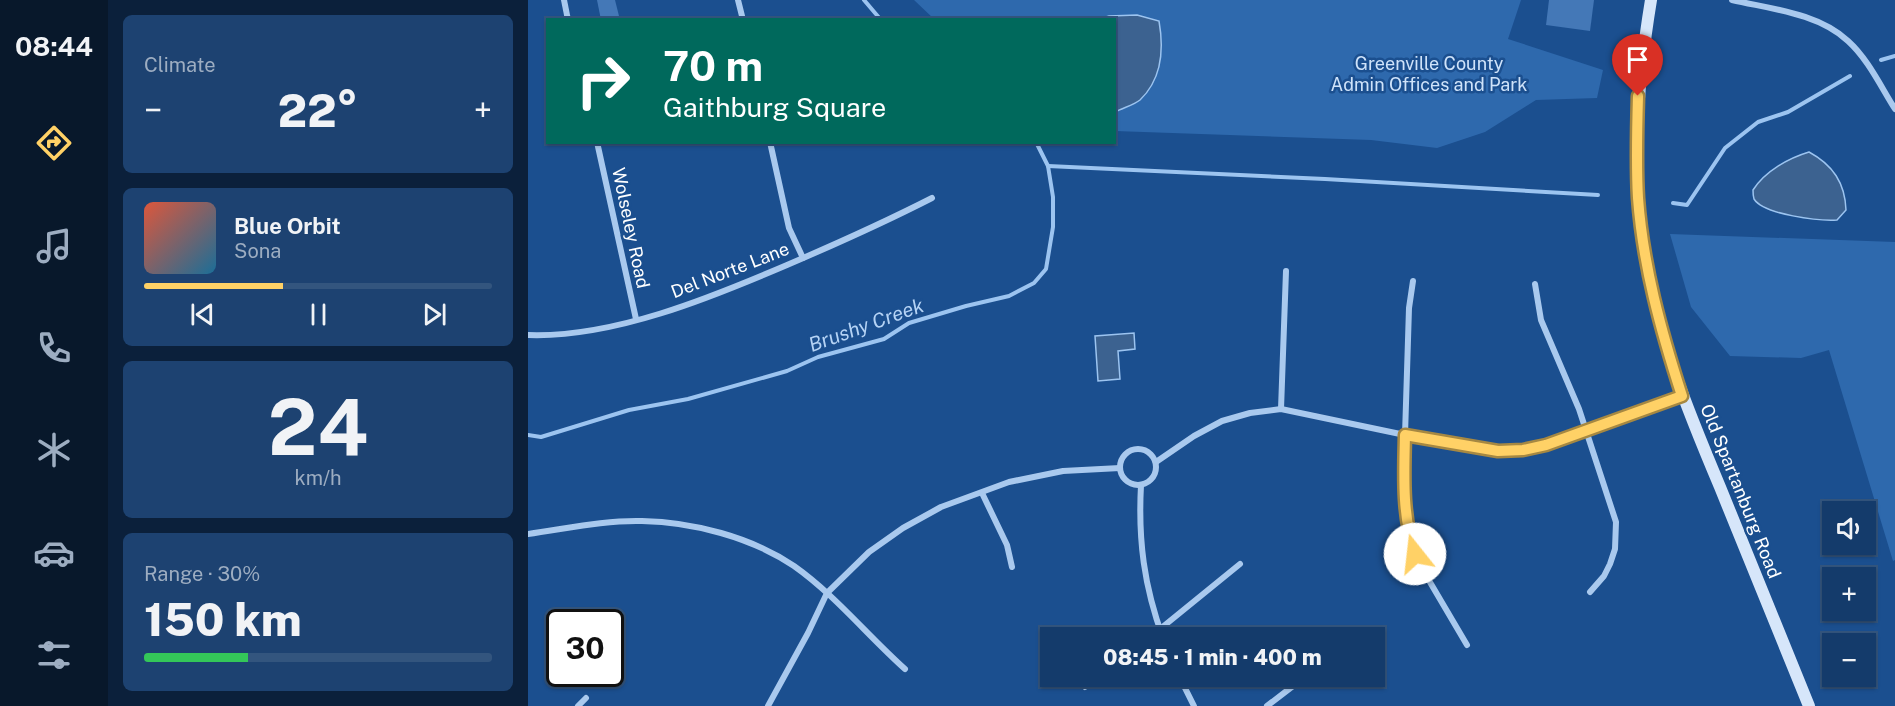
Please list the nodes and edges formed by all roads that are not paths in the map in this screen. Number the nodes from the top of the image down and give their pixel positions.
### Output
1 (564, 0) edge
2 (738, 0) edge
3 (1651, 0) edge
4 (1732, 0) edge
5 (568, 18) edge
6 (742, 18) edge
7 (1895, 109) edge
8 (597, 144) edge
9 (770, 144) edge
10 (932, 198) dead end
11 (803, 258) junction
12 (1286, 270) dead end
13 (1413, 281) dead end
14 (1535, 284) dead end
15 (636, 319) junction
16 (528, 335) edge
17 (1682, 396) junction
18 (1281, 408) junction
19 (1586, 432) junction
20 (1405, 435) junction
21 (1156, 462) junction
22 (1120, 468) junction
23 (1141, 485) junction
24 (982, 493) junction
25 (528, 534) edge
26 (1240, 564) dead end
27 (1012, 567) dead end
28 (1590, 592) dead end
29 (826, 593) junction
30 (1159, 627) edge
31 (1164, 627) edge
32 (1467, 645) dead end
33 (905, 669) dead end
34 (1184, 687) edge
35 (1292, 687) edge
36 (586, 698) dead end
37 (578, 706) edge
38 (768, 706) edge
39 (1194, 706) edge
40 (1267, 706) edge
41 (1809, 706) edge

1 - 5 street
2 - 6 street
3 - 17 main road, Old Spartanburg Road
4 - 7 street
8 - 15 street, Wolseley Road
9 - 11 street
10 - 11 street, Del Norte Lane
11 - 15 street, Del Norte Lane
12 - 18 street
13 - 20 street
14 - 19 street
15 - 16 street, Del Norte Lane
17 - 19 street
17 - 41 main road, Old Spartanburg Road
18 - 20 street
18 - 21 street
19 - 20 street
19 - 28 street
20 - 32 street
21 - 22 street
21 - 23 street
22 - 23 street
22 - 24 street
23 - 30 street
24 - 27 street
24 - 29 street
25 - 29 street
26 - 31 street
29 - 33 street
29 - 38 street
34 - 39 street
35 - 40 street
36 - 37 street

